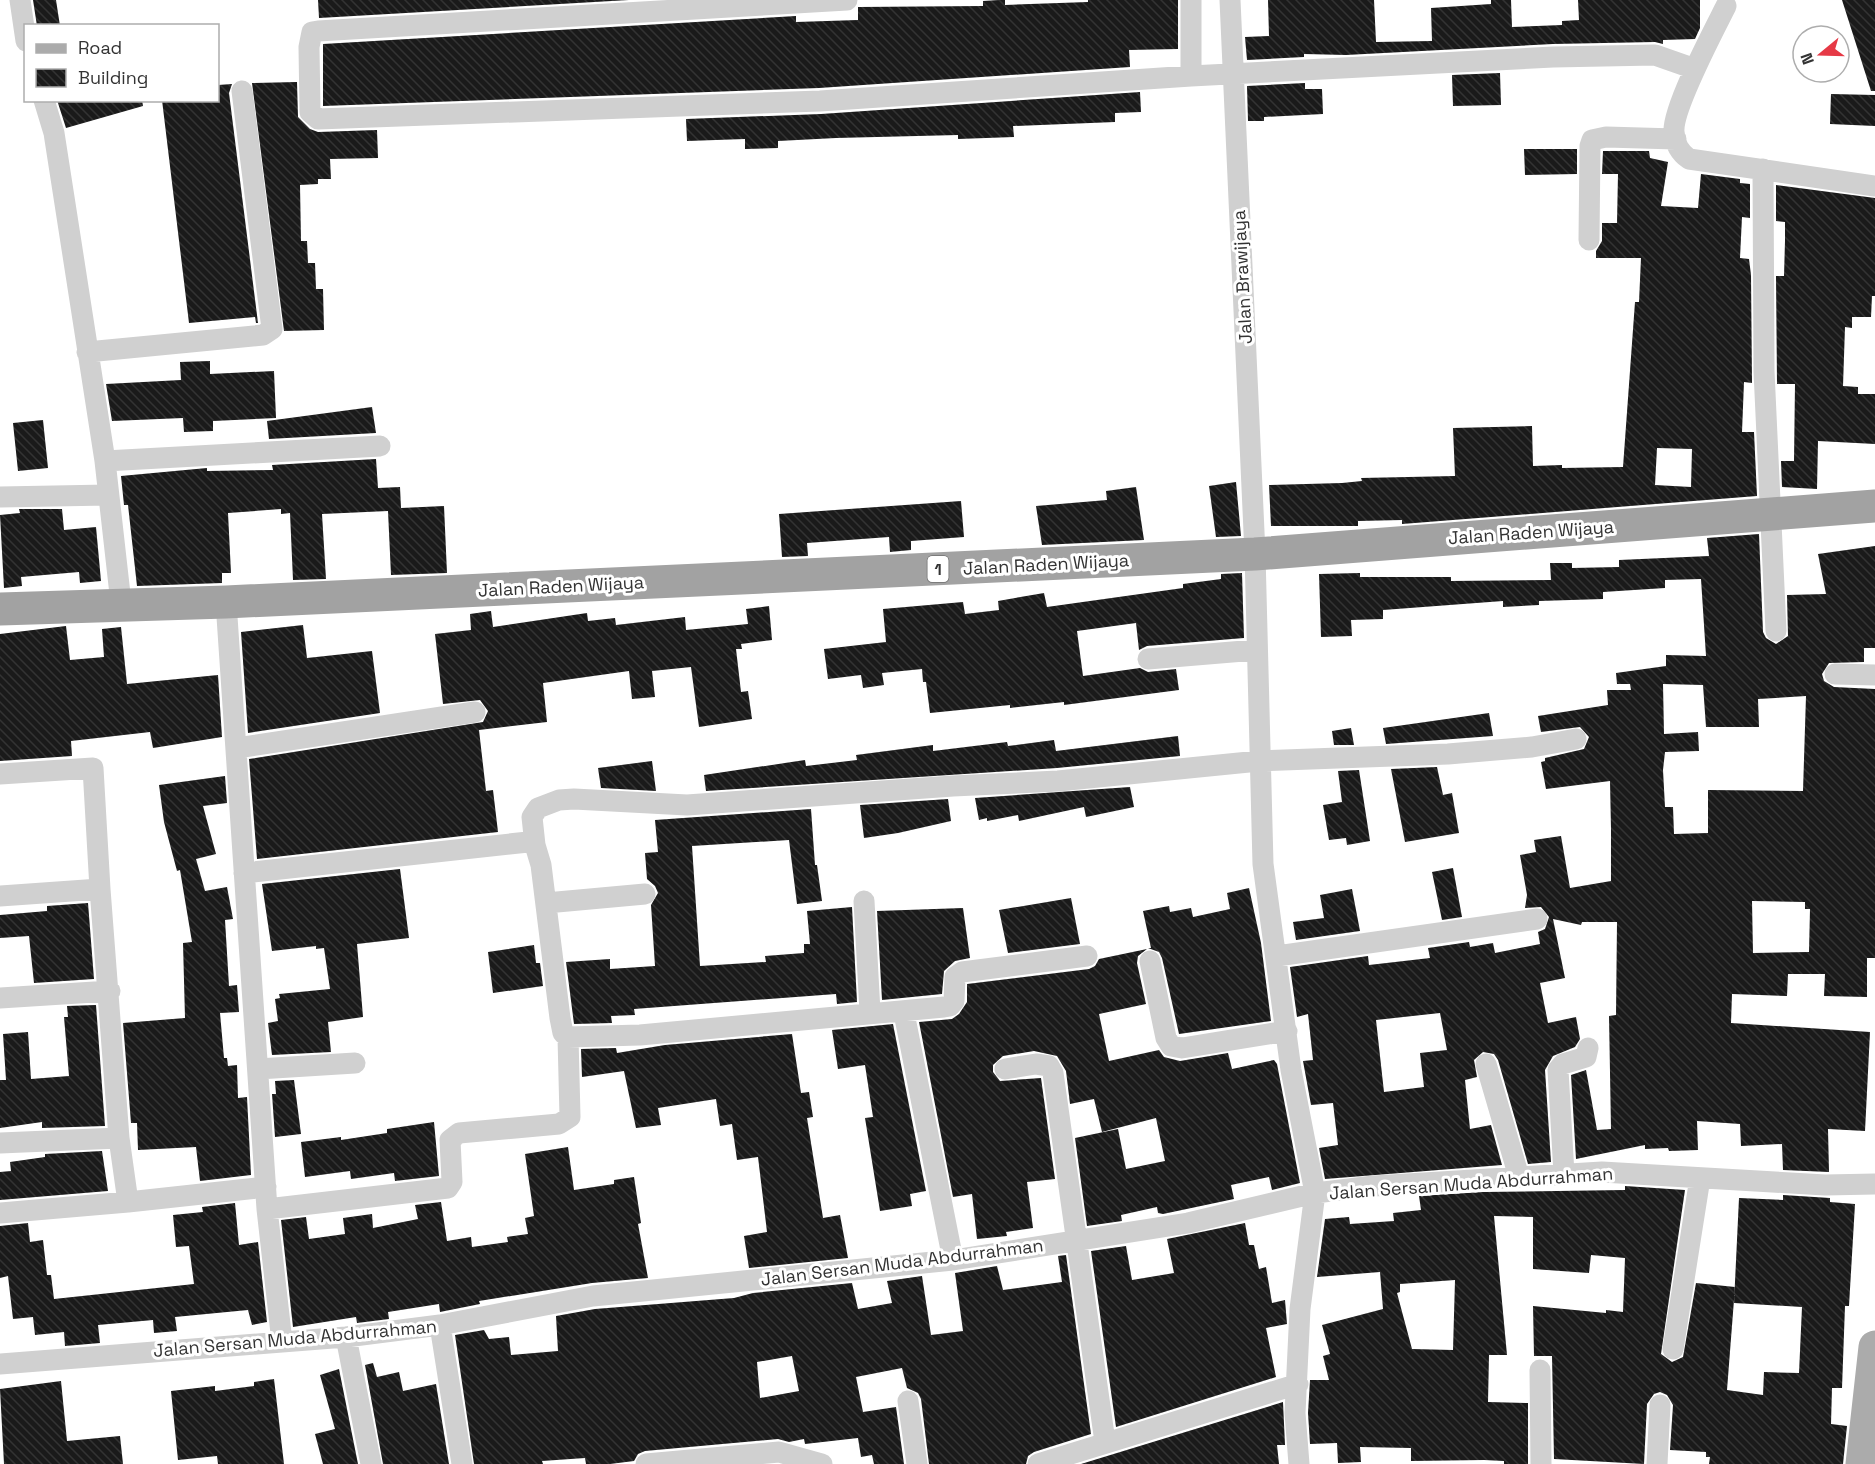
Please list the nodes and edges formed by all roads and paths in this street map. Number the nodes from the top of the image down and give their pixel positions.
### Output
1 (20, 0) edge
2 (847, 0) edge
3 (1191, 0) edge
4 (1230, 0) edge
5 (1726, 6) dead end
6 (24, 27) edge
7 (1695, 69) junction
8 (1191, 76) junction
9 (1233, 76) junction
10 (242, 91) dead end
11 (45, 102) edge
12 (1676, 140) junction
13 (1763, 169) junction
14 (1875, 186) edge
15 (1589, 240) dead end
16 (87, 352) junction
17 (380, 446) dead end
18 (105, 461) junction
19 (108, 495) junction
20 (0, 497) edge
21 (1875, 506) edge
22 (1769, 514) junction
23 (1255, 554) junction
24 (226, 602) junction
25 (121, 603) junction
26 (0, 609) edge
27 (1776, 631) dead end
28 (1256, 650) junction
29 (1148, 659) dead end
30 (1835, 674) dead end
31 (1875, 675) edge
32 (476, 712) dead end
33 (1576, 739) dead end
34 (237, 748) junction
35 (1259, 761) junction
36 (0, 774) edge
37 (535, 845) junction
38 (244, 873) junction
39 (99, 889) junction
40 (645, 894) dead end
41 (0, 896) edge
42 (864, 901) dead end
43 (546, 903) junction
44 (1537, 919) dead end
45 (1277, 956) junction
46 (1087, 957) dead end
47 (1150, 961) dead end
48 (110, 992) junction
49 (0, 998) edge
50 (870, 1012) junction
51 (904, 1013) junction
52 (1287, 1031) junction
53 (568, 1037) junction
54 (1588, 1048) dead end
55 (355, 1063) dead end
56 (1486, 1064) dead end
57 (258, 1069) junction
58 (1005, 1069) dead end
59 (119, 1138) junction
60 (0, 1143) edge
61 (1564, 1174) junction
62 (1518, 1177) junction
63 (1700, 1178) junction
64 (1875, 1184) edge
65 (266, 1187) junction
66 (1315, 1193) junction
67 (128, 1202) junction
68 (267, 1209) junction
69 (0, 1213) edge
70 (1077, 1240) junction
71 (953, 1260) junction
72 (440, 1325) junction
73 (346, 1337) junction
74 (282, 1342) junction
75 (1875, 1347) edge
76 (1673, 1349) dead end
77 (0, 1364) edge
78 (1540, 1370) dead end
79 (1298, 1383) junction
80 (908, 1401) dead end
81 (1660, 1405) dead end
82 (1105, 1442) junction
83 (371, 1464) edge
84 (462, 1464) edge
85 (646, 1464) edge
86 (822, 1464) edge
87 (917, 1464) edge
88 (1038, 1464) edge
89 (1299, 1464) edge
90 (1541, 1464) edge
91 (1657, 1464) edge
92 (1862, 1464) edge

1 - 6 street
2 - 8 street
3 - 8 street
4 - 9 street, Jalan Brawijaya
5 - 7 street
7 - 9 street
7 - 12 street
8 - 9 street
9 - 23 street, Jalan Brawijaya
10 - 16 street
11 - 16 street
12 - 13 street
12 - 15 street
13 - 14 street
13 - 22 street
16 - 18 street
17 - 18 street
18 - 19 street
19 - 20 street
19 - 25 street
21 - 22 highway, Jalan Raden Wijaya / 1
22 - 23 highway, Jalan Raden Wijaya / 1
22 - 27 street
23 - 24 highway, Jalan Raden Wijaya / 1
23 - 28 street, Jalan Brawijaya
24 - 25 highway, Jalan Raden Wijaya / 1
24 - 34 street
25 - 26 highway, Jalan Raden Wijaya / 1
28 - 29 street
28 - 35 street, Jalan Brawijaya
30 - 31 street
32 - 34 street
33 - 35 street
34 - 38 street
35 - 37 street
35 - 45 street, Jalan Brawijaya
36 - 39 street
37 - 38 street
37 - 43 street
38 - 57 street
39 - 41 street
39 - 48 street
40 - 43 street
42 - 50 street
43 - 53 street
44 - 45 street
45 - 52 street, Jalan Brawijaya
46 - 51 street
47 - 52 street
48 - 49 street
48 - 59 street
50 - 51 street
50 - 53 street
51 - 71 street
52 - 66 street, Jalan Brawijaya
53 - 68 street
54 - 61 street
55 - 57 street
56 - 62 street
57 - 65 street
58 - 70 street
59 - 60 street
59 - 67 street
61 - 62 street, Jalan Sersan Muda Abdurrahman
61 - 63 street, Jalan Sersan Muda Abdurrahman
62 - 66 street, Jalan Sersan Muda Abdurrahman
63 - 64 street, Jalan Sersan Muda Abdurrahman
63 - 76 street
65 - 67 street
65 - 68 street
66 - 70 street, Jalan Sersan Muda Abdurrahman
66 - 79 street, Jalan Brawijaya
67 - 69 street
68 - 74 street
70 - 71 street, Jalan Sersan Muda Abdurrahman
70 - 82 street
71 - 72 street, Jalan Sersan Muda Abdurrahman
72 - 73 street, Jalan Sersan Muda Abdurrahman
72 - 84 street
73 - 74 street, Jalan Sersan Muda Abdurrahman
73 - 83 street
74 - 77 street, Jalan Sersan Muda Abdurrahman
75 - 92 main road
78 - 90 street
79 - 82 street
79 - 89 street, Jalan Brawijaya
80 - 87 street
81 - 91 street
82 - 88 street
85 - 86 street

